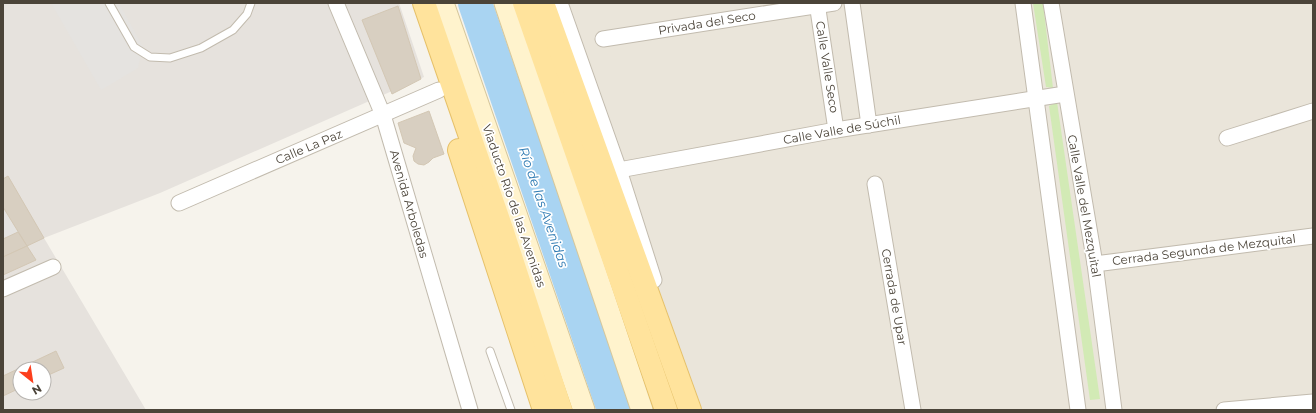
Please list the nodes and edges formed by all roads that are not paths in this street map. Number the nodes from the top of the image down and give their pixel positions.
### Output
1 (109, 3) edge
2 (251, 3) edge
3 (410, 3) edge
4 (424, 3) edge
5 (443, 3) edge
6 (505, 3) edge
7 (524, 3) edge
8 (543, 3) edge
9 (560, 3) edge
10 (834, 3) edge
11 (852, 3) edge
12 (1023, 3) edge
13 (1051, 3) edge
14 (336, 4) edge
15 (817, 4) edge
16 (603, 39) dead end
17 (439, 90) junction
18 (1065, 94) junction
19 (1036, 98) junction
20 (1313, 111) edge
21 (383, 115) junction
22 (869, 125) junction
23 (836, 130) junction
24 (1227, 138) dead end
25 (619, 170) junction
26 (875, 184) dead end
27 (179, 204) dead end
28 (1313, 236) edge
29 (1095, 264) junction
30 (53, 267) dead end
31 (3, 289) edge
32 (490, 351) dead end
33 (1313, 402) edge
34 (470, 410) edge
35 (511, 410) edge
36 (544, 410) edge
37 (561, 410) edge
38 (584, 410) edge
39 (642, 410) edge
40 (666, 410) edge
41 (690, 410) edge
42 (696, 410) edge
43 (913, 410) edge
44 (1078, 410) edge
45 (1114, 410) edge
46 (1224, 410) edge

1 - 2 lane
3 - 17 main road
4 - 37 main road
5 - 38 main road, Viaducto Río de las Avenidas
6 - 39 main road
7 - 40 main road
8 - 41 main road
9 - 25 street
10 - 15 street, Privada del Seco
11 - 22 street
12 - 19 street
13 - 18 street, Calle Valle del Mezquital
14 - 21 street, Avenida Arboledas
15 - 16 street, Privada del Seco
15 - 23 street, Calle Valle Seco
17 - 21 street, Calle La Paz
17 - 36 main road
18 - 19 street, Calle Valle de Súchil
18 - 29 street, Calle Valle del Mezquital
19 - 22 street, Calle Valle de Súchil
19 - 44 street
20 - 24 street
21 - 27 street, Calle La Paz
21 - 34 street, Avenida Arboledas
22 - 23 street, Calle Valle de Súchil
23 - 25 street, Calle Valle de Súchil
25 - 42 street
26 - 43 street, Cerrada de Upar
28 - 29 street, Cerrada Segunda de Mezquital
29 - 45 street, Calle Valle del Mezquital
30 - 31 street
32 - 35 lane
33 - 46 street

